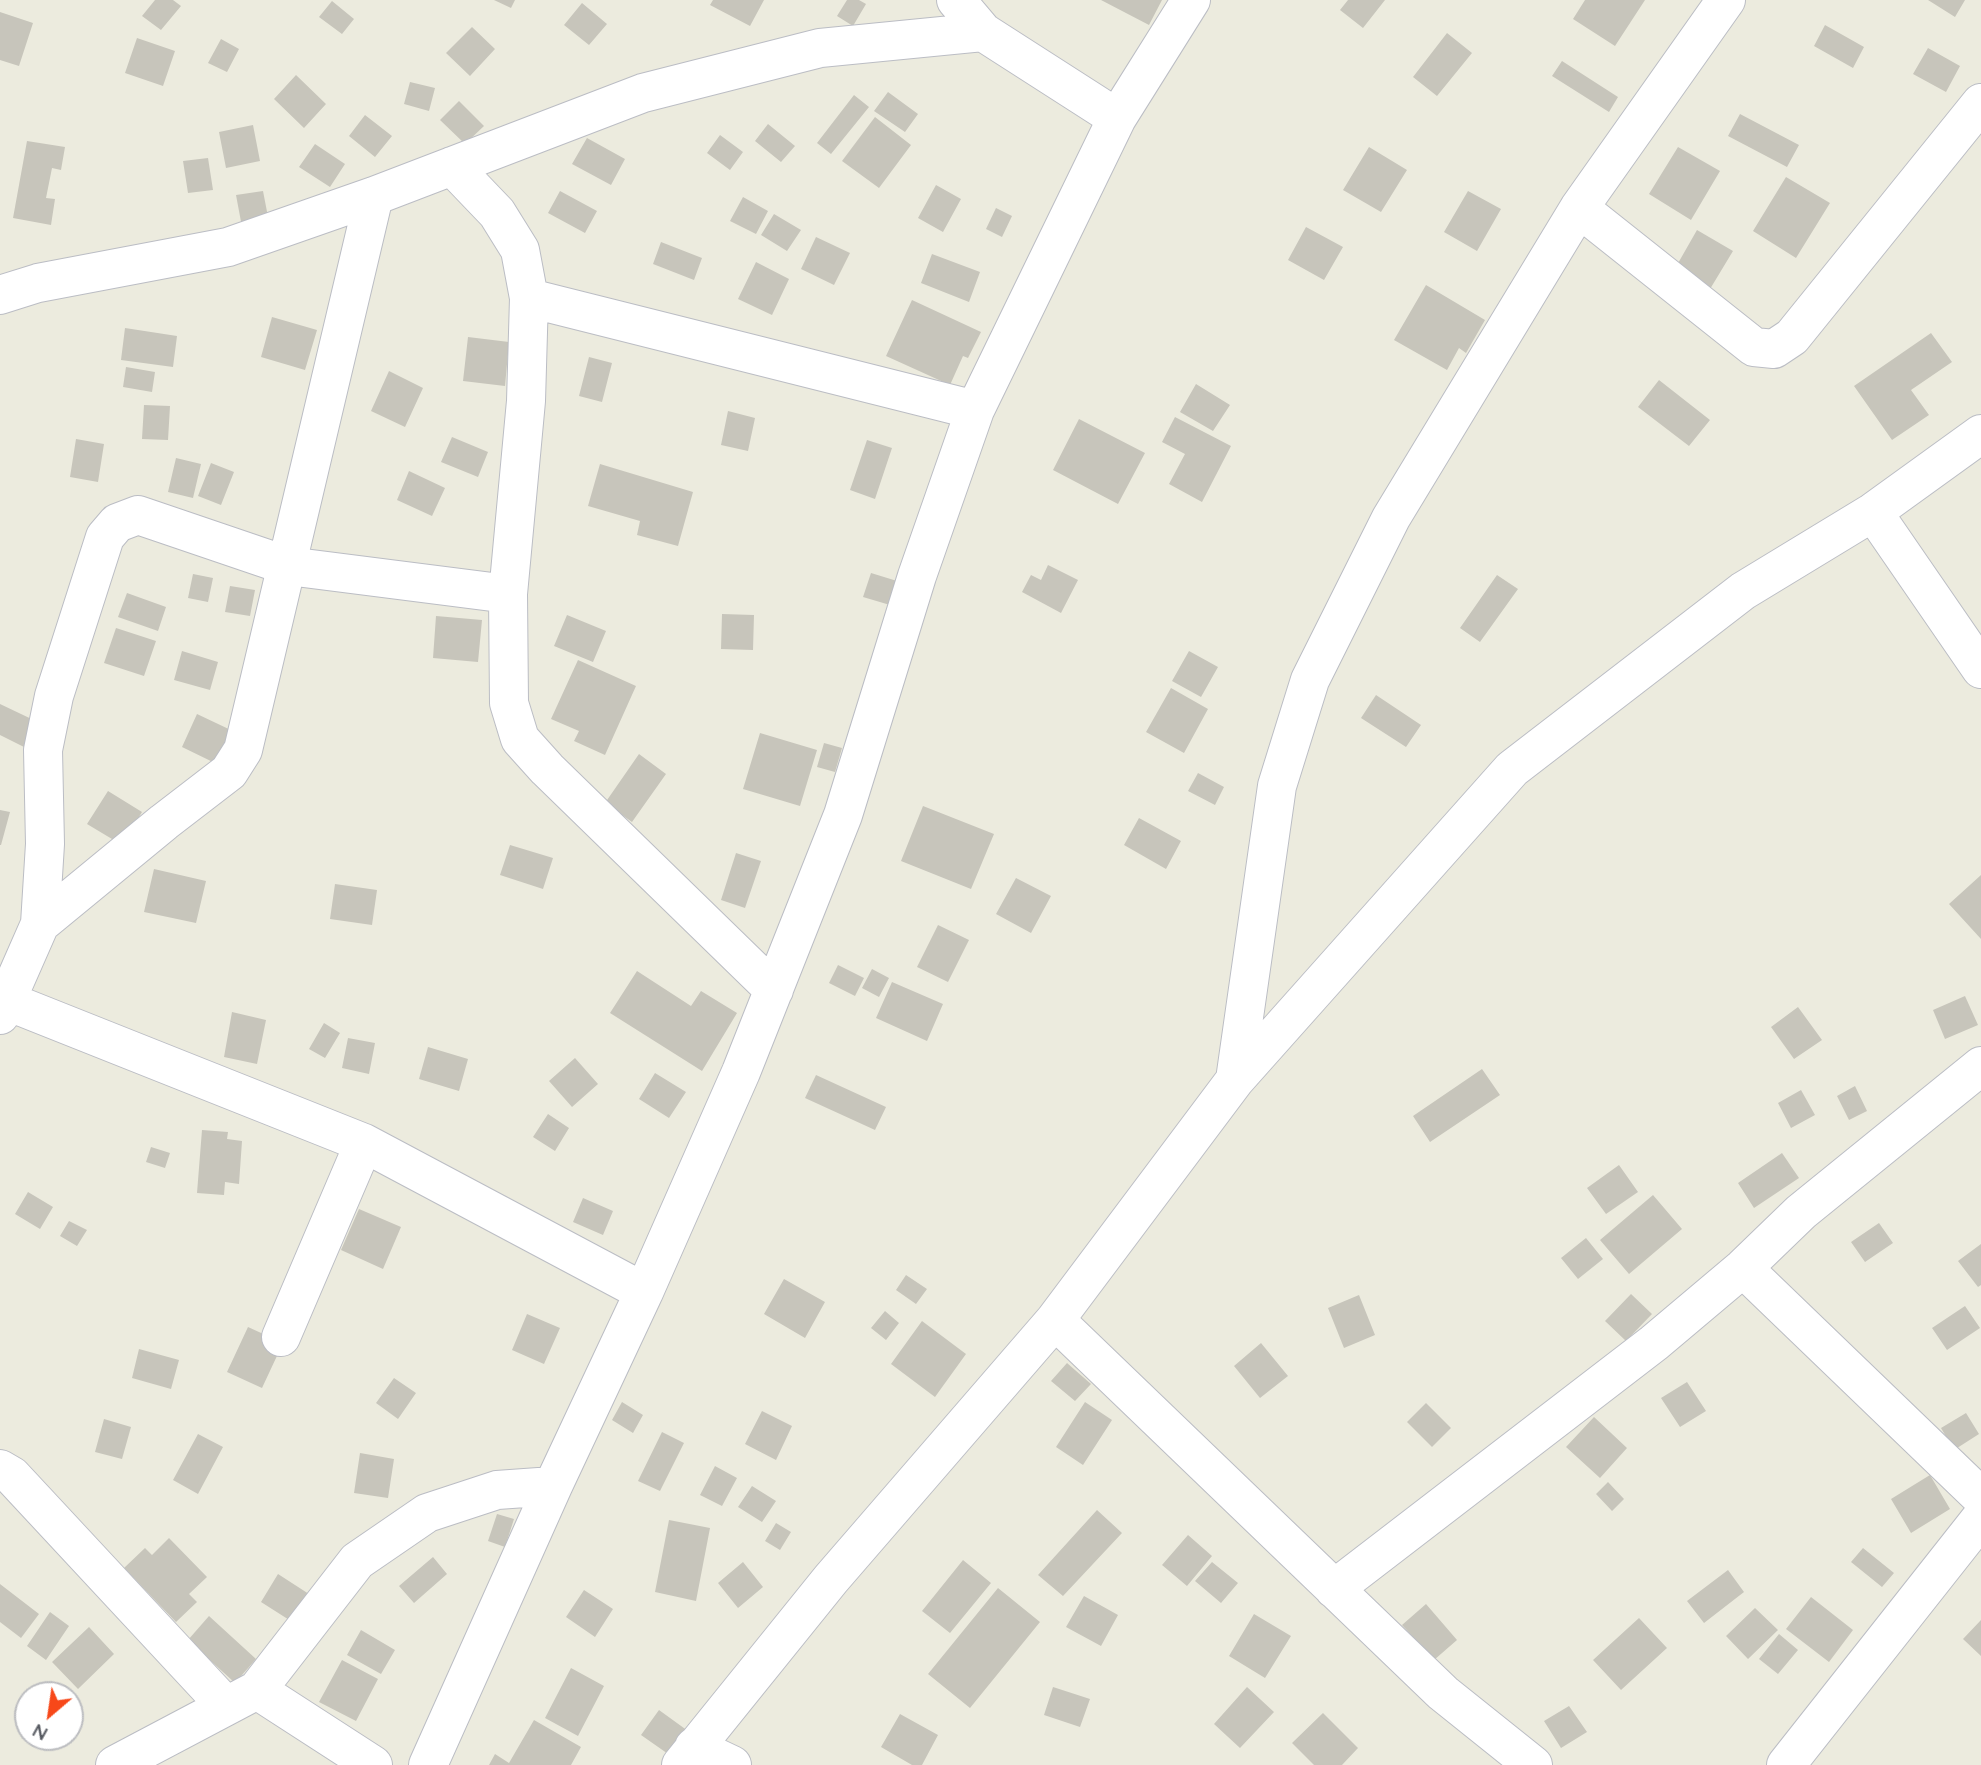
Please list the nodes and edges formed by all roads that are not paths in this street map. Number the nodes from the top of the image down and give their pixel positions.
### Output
1 (956, 0) edge
2 (1191, 0) edge
3 (1726, 0) edge
4 (983, 32) junction
5 (1981, 103) edge
6 (1117, 118) junction
7 (452, 166) junction
8 (374, 196) junction
9 (1579, 208) junction
10 (0, 268) edge
11 (38, 283) junction
12 (0, 295) edge
13 (529, 298) junction
14 (975, 410) junction
15 (1981, 434) edge
16 (1873, 512) junction
17 (288, 566) junction
18 (508, 594) junction
19 (1981, 669) edge
20 (40, 925) junction
21 (774, 990) junction
22 (3, 1008) edge
23 (1981, 1066) edge
24 (1235, 1080) junction
25 (364, 1143) junction
26 (1743, 1268) junction
27 (644, 1292) junction
28 (1055, 1320) junction
29 (281, 1337) dead end
30 (0, 1469) edge
31 (553, 1486) junction
32 (1979, 1519) edge
33 (1334, 1589) junction
34 (241, 1698) junction
35 (687, 1756) edge
36 (115, 1765) edge
37 (373, 1765) edge
38 (428, 1765) edge
39 (732, 1765) edge
40 (1533, 1765) edge
41 (1786, 1765) edge

1 - 4 street
2 - 6 street
3 - 9 street
4 - 6 street
4 - 7 street
5 - 9 street
6 - 14 street
7 - 8 street
7 - 13 street
8 - 11 street
8 - 17 street
9 - 24 street
10 - 11 street
11 - 12 street
13 - 14 street
13 - 18 street
14 - 21 street
15 - 16 street
16 - 19 street
16 - 24 street
17 - 18 street
17 - 20 street
17 - 20 street
18 - 21 street
20 - 22 street
21 - 27 street
22 - 25 street
23 - 26 street
24 - 28 street
25 - 27 street
25 - 29 street
26 - 32 street
26 - 33 street
27 - 31 street
28 - 33 street
28 - 35 street
30 - 34 street
31 - 34 street
31 - 38 street
32 - 41 street
33 - 40 street
34 - 36 street
34 - 37 street
35 - 39 street

